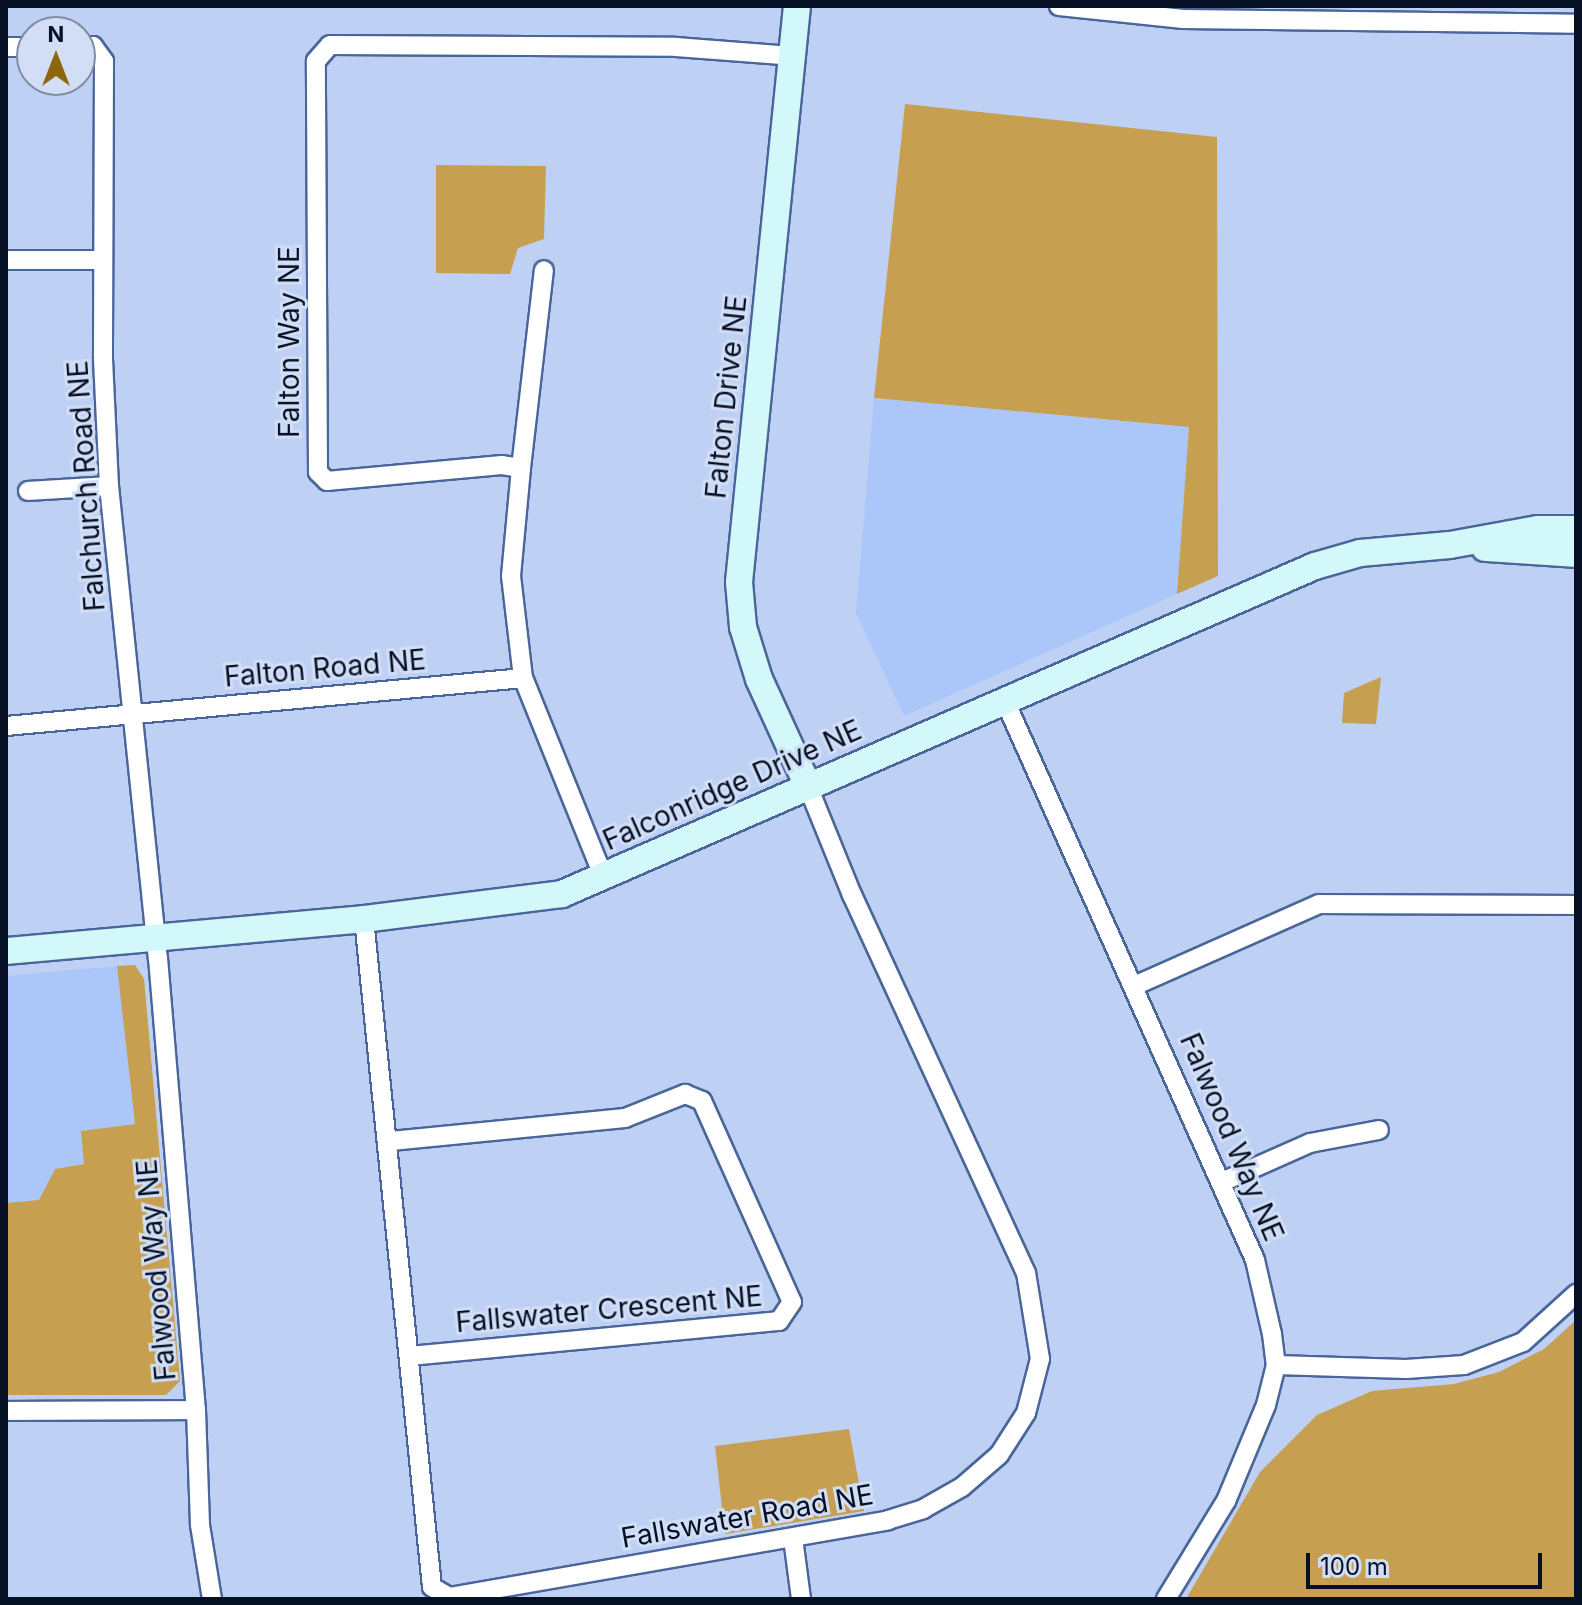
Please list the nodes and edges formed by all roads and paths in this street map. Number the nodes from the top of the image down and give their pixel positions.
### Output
1 (797, 6) edge
2 (1059, 6) edge
3 (1451, 14) edge
4 (1576, 24) edge
5 (96, 50) edge
6 (792, 56) junction
7 (6, 260) edge
8 (103, 260) junction
9 (544, 270) dead end
10 (521, 468) junction
11 (109, 486) junction
12 (28, 491) dead end
13 (1576, 529) edge
14 (1450, 545) junction
15 (1576, 554) edge
16 (523, 678) junction
17 (1005, 701) junction
18 (133, 714) junction
19 (6, 726) edge
20 (807, 784) junction
21 (604, 878) junction
22 (1576, 905) edge
23 (364, 919) junction
24 (155, 937) junction
25 (6, 951) edge
26 (1134, 986) junction
27 (1379, 1130) dead end
28 (391, 1141) junction
29 (1222, 1182) junction
30 (1576, 1294) edge
31 (411, 1356) junction
32 (1276, 1365) junction
33 (196, 1410) junction
34 (6, 1411) edge
35 (793, 1538) junction
36 (212, 1599) edge
37 (801, 1599) edge
38 (1166, 1599) edge

1 - 6 street, Falton Drive NE
2 - 3 street
3 - 4 street
5 - 8 street, Falchurch Road NE
6 - 10 street, Falton Way NE
6 - 20 street, Falton Drive NE
7 - 8 street
8 - 11 street, Falchurch Road NE
9 - 10 street
10 - 16 street
11 - 12 street
11 - 18 street, Falchurch Road NE
13 - 14 street, Falconridge Drive NE
14 - 15 street, Falconridge Drive NE
14 - 17 street, Falconridge Drive NE
16 - 18 street, Falton Road NE
16 - 21 street
17 - 20 street, Falconridge Drive NE
17 - 26 street, Falwood Way NE
18 - 19 street, Falton Road NE
18 - 24 street, Falchurch Road NE
20 - 21 street, Falconridge Drive NE
20 - 35 street, Fallswater Road NE
21 - 23 street, Falconridge Drive NE
22 - 26 street
23 - 24 street, Falconridge Drive NE
23 - 28 street, Fallswater Road NE
24 - 25 street, Falconridge Drive NE
24 - 33 street, Falwood Way NE
26 - 29 street, Falwood Way NE
27 - 29 street
28 - 31 street, Fallswater Road NE
28 - 31 street, Fallswater Crescent NE
29 - 32 street, Falwood Way NE
30 - 32 street
31 - 35 street, Fallswater Road NE
32 - 38 street, Falwood Way NE
33 - 34 street
33 - 36 street, Falwood Way NE
35 - 37 street

